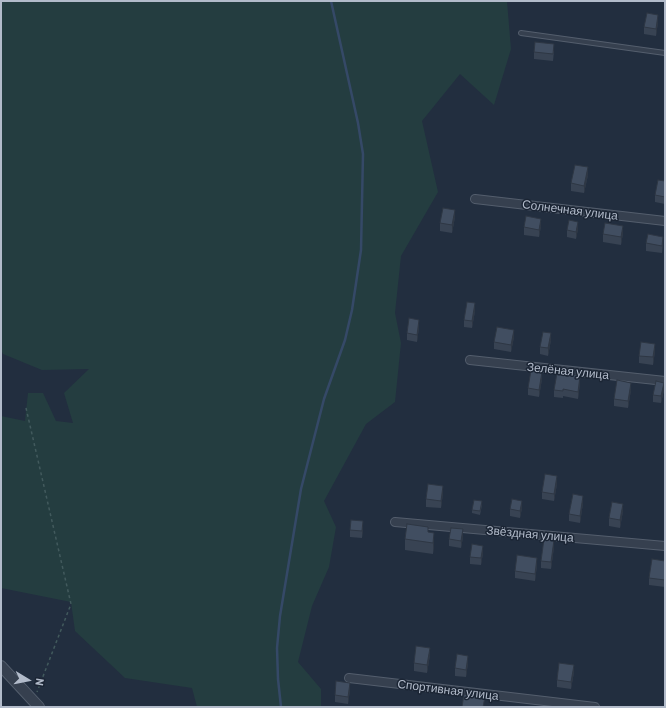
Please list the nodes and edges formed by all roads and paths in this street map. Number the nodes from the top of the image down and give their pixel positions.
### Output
1 (521, 33) dead end
2 (665, 53) edge
3 (475, 199) dead end
4 (665, 221) edge
5 (470, 360) dead end
6 (665, 381) edge
7 (26, 408) dead end
8 (395, 522) dead end
9 (665, 546) edge
10 (1, 666) edge
11 (350, 678) dead end
12 (36, 704) edge
13 (595, 707) edge

1 - 2 lane
3 - 4 street, Солнечная улица
5 - 6 street, Зелёная улица
7 - 12 path
8 - 9 street, Звёздная улица
10 - 12 street
11 - 13 street, Спортивная улица

